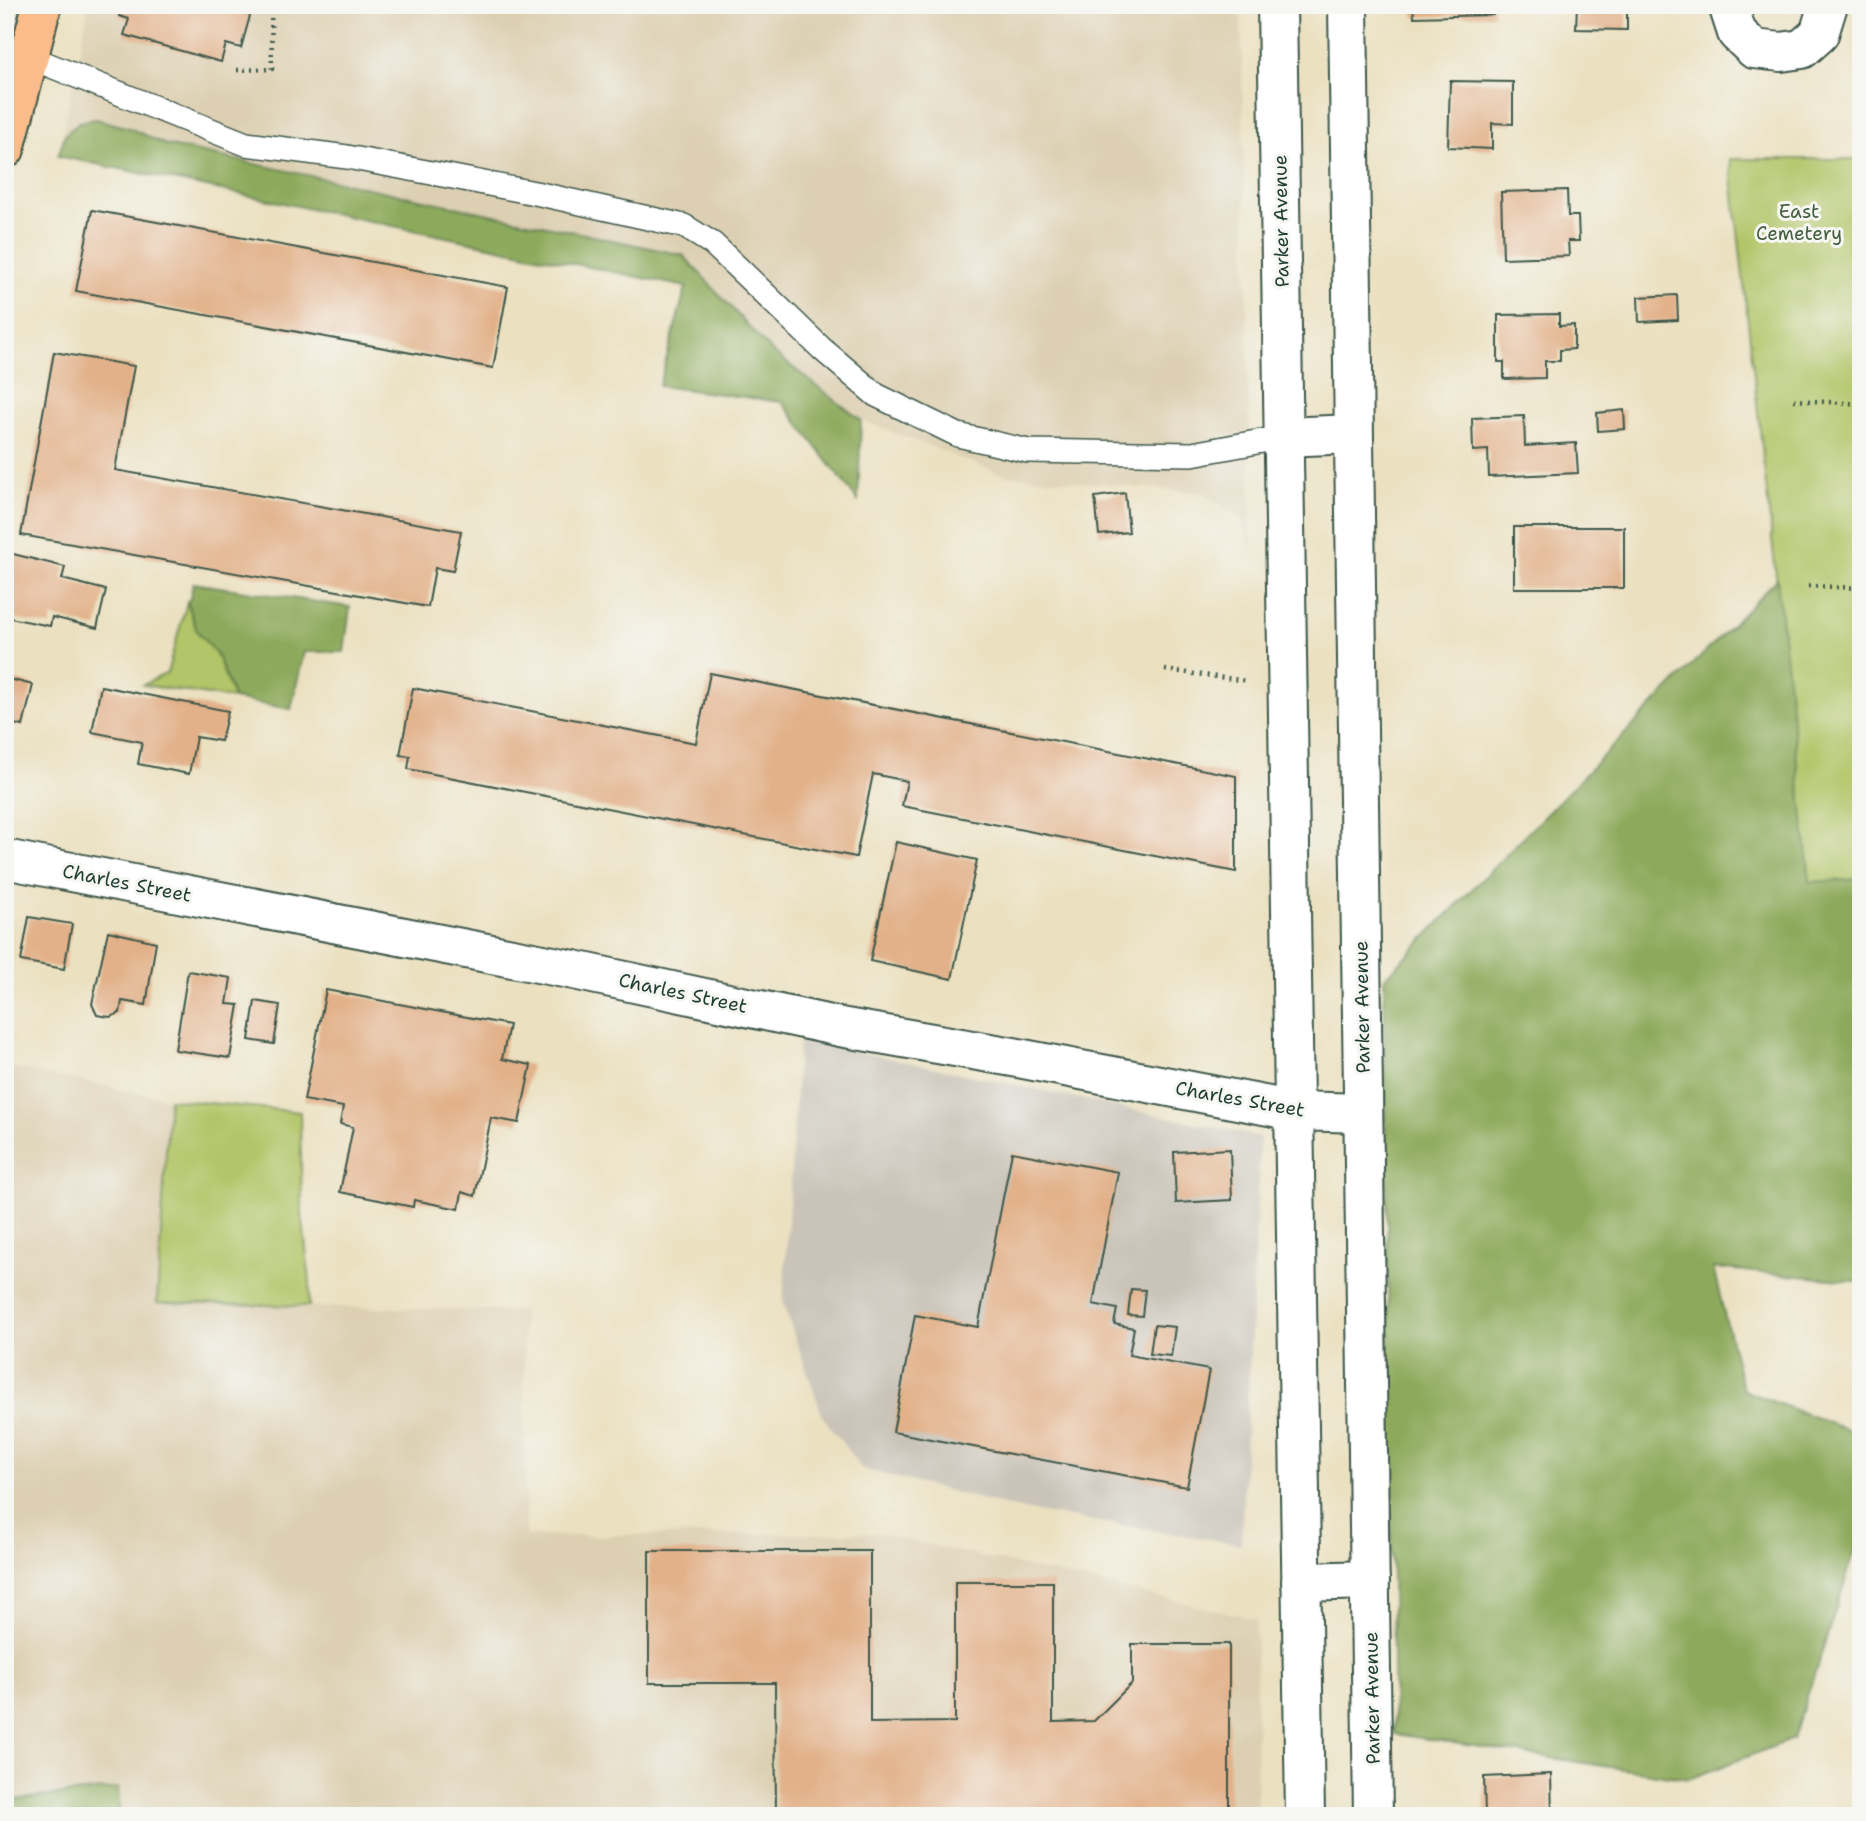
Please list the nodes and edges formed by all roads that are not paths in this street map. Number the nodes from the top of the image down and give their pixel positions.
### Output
1 (42, 5) edge
2 (1277, 5) edge
3 (1348, 5) edge
4 (1728, 5) edge
5 (1828, 5) edge
6 (29, 57) junction
7 (5, 149) edge
8 (1353, 434) junction
9 (1284, 436) junction
10 (5, 859) edge
11 (1295, 1111) junction
12 (1363, 1113) junction
13 (1370, 1580) junction
14 (1301, 1581) junction
15 (1305, 1816) edge
16 (1373, 1816) edge

1 - 6 main road
2 - 9 street, Parker Avenue
3 - 8 street, Parker Avenue
4 - 5 street
6 - 7 main road
6 - 9 lane
8 - 9 street
8 - 12 street, Parker Avenue
9 - 11 street, Parker Avenue
10 - 11 street, Charles Street
11 - 12 street, Charles Street
11 - 14 street, Parker Avenue
12 - 13 street, Parker Avenue
13 - 14 street
13 - 16 street, Parker Avenue
14 - 15 street, Parker Avenue

